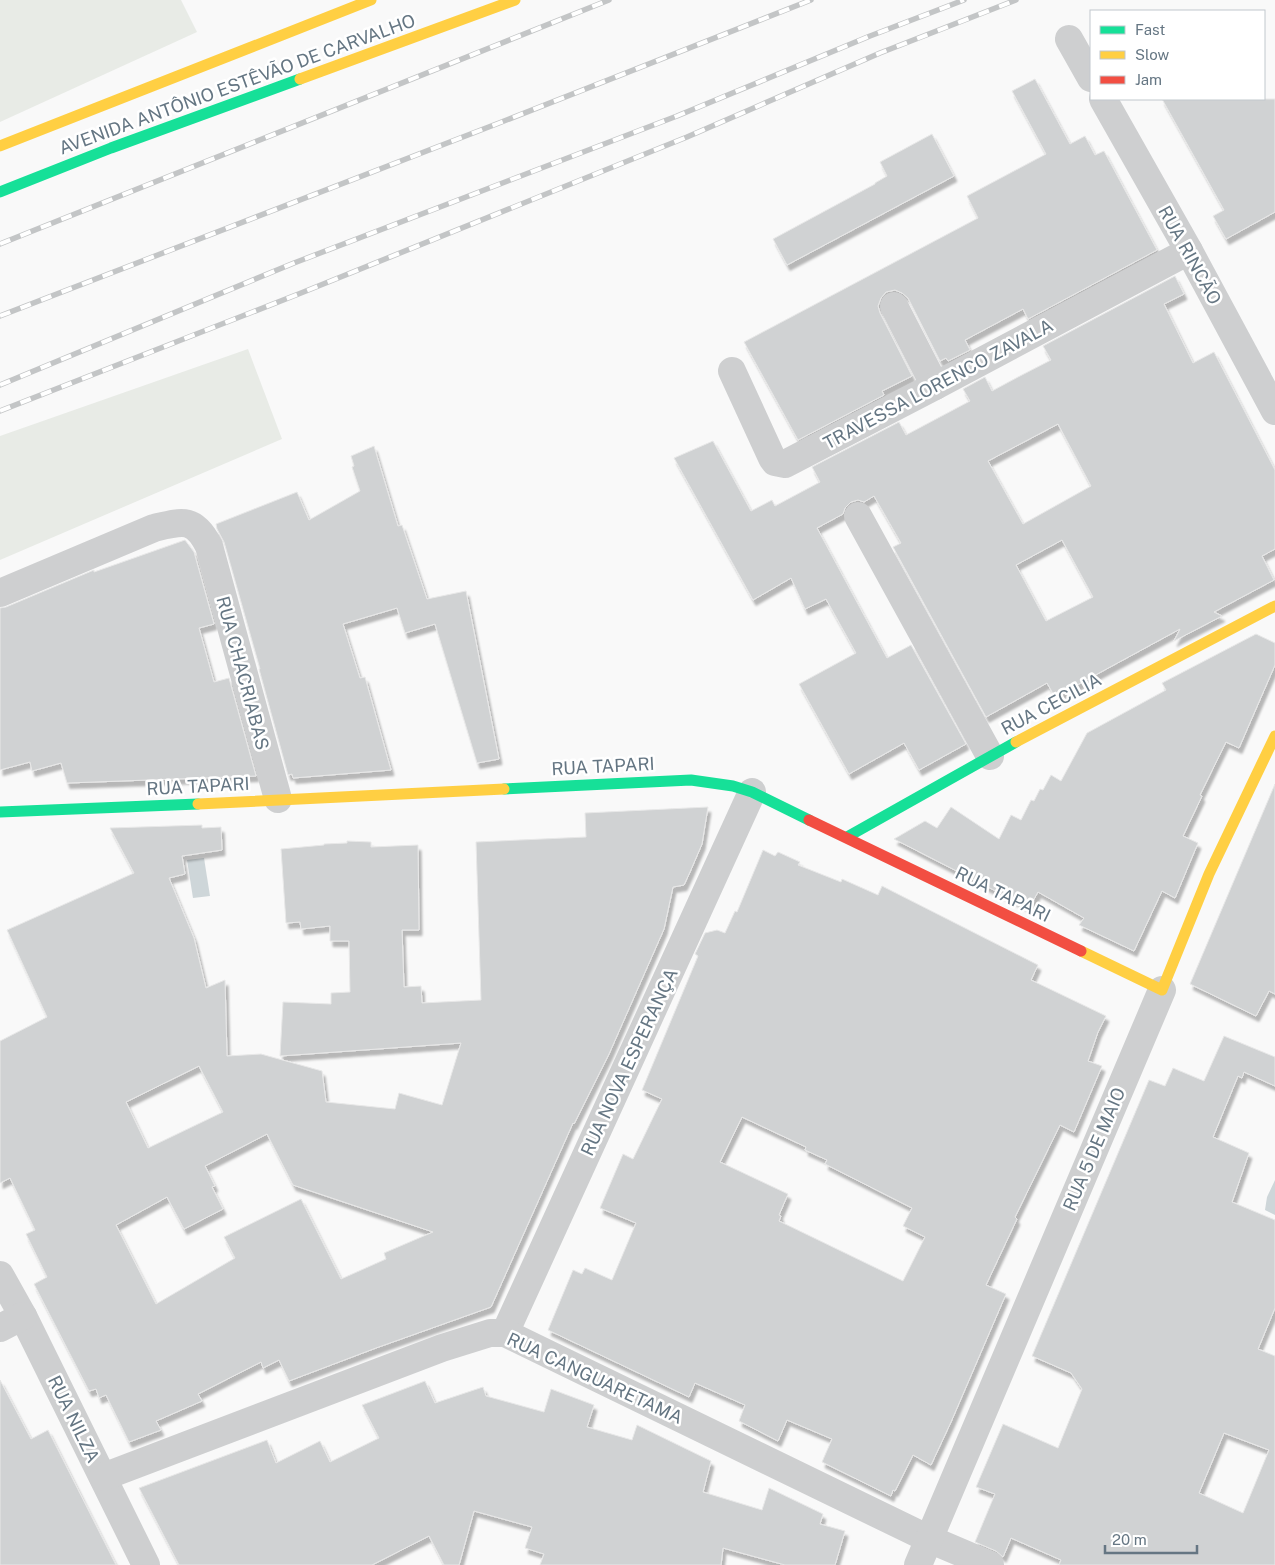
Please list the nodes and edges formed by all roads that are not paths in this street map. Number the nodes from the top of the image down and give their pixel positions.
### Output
1 (371, 0) edge
2 (515, 0) edge
3 (1069, 39) dead end
4 (1090, 76) edge
5 (1104, 100) edge
6 (0, 146) edge
7 (0, 192) edge
8 (1189, 251) junction
9 (894, 306) dead end
10 (732, 371) dead end
11 (935, 386) junction
12 (1275, 411) edge
13 (858, 516) dead end
14 (0, 593) edge
15 (1275, 606) edge
16 (1275, 736) edge
17 (990, 756) junction
18 (752, 792) junction
19 (278, 799) junction
20 (0, 812) edge
21 (847, 837) junction
22 (1162, 990) junction
23 (0, 1276) edge
24 (11, 1322) edge
25 (505, 1333) junction
26 (103, 1477) junction
27 (929, 1539) junction
28 (146, 1565) edge
29 (918, 1565) edge
30 (990, 1565) edge

1 - 6 main road, AVENIDA ANTÔNIO ESTÊVÃO DE CARVALHO
2 - 7 main road, AVENIDA ANTÔNIO ESTÊVÃO DE CARVALHO
3 - 4 street
5 - 8 street, RUA RINCÃO
8 - 11 street, TRAVESSA LORENCO ZAVALA
8 - 12 street, RUA RINCÃO
9 - 11 street
10 - 11 street, TRAVESSA LORENCO ZAVALA
13 - 17 street
14 - 19 street, RUA CHACRIABAS
15 - 17 main road, RUA CECILIA
16 - 22 main road, RUA 5 DE MAIO
17 - 21 main road, RUA CECILIA
18 - 19 main road, RUA TAPARI
18 - 21 main road, RUA TAPARI
18 - 25 street, RUA NOVA ESPERANÇA
19 - 20 main road, RUA TAPARI
21 - 22 main road, RUA TAPARI
22 - 27 street, RUA 5 DE MAIO
23 - 24 street, RUA NILZA
24 - 26 street, RUA NILZA
25 - 26 street, RUA CANGUARETAMA
25 - 27 street, RUA CANGUARETAMA
26 - 28 street, RUA NILZA
27 - 29 street, RUA 5 DE MAIO
27 - 30 street, RUA CANGUARETAMA

